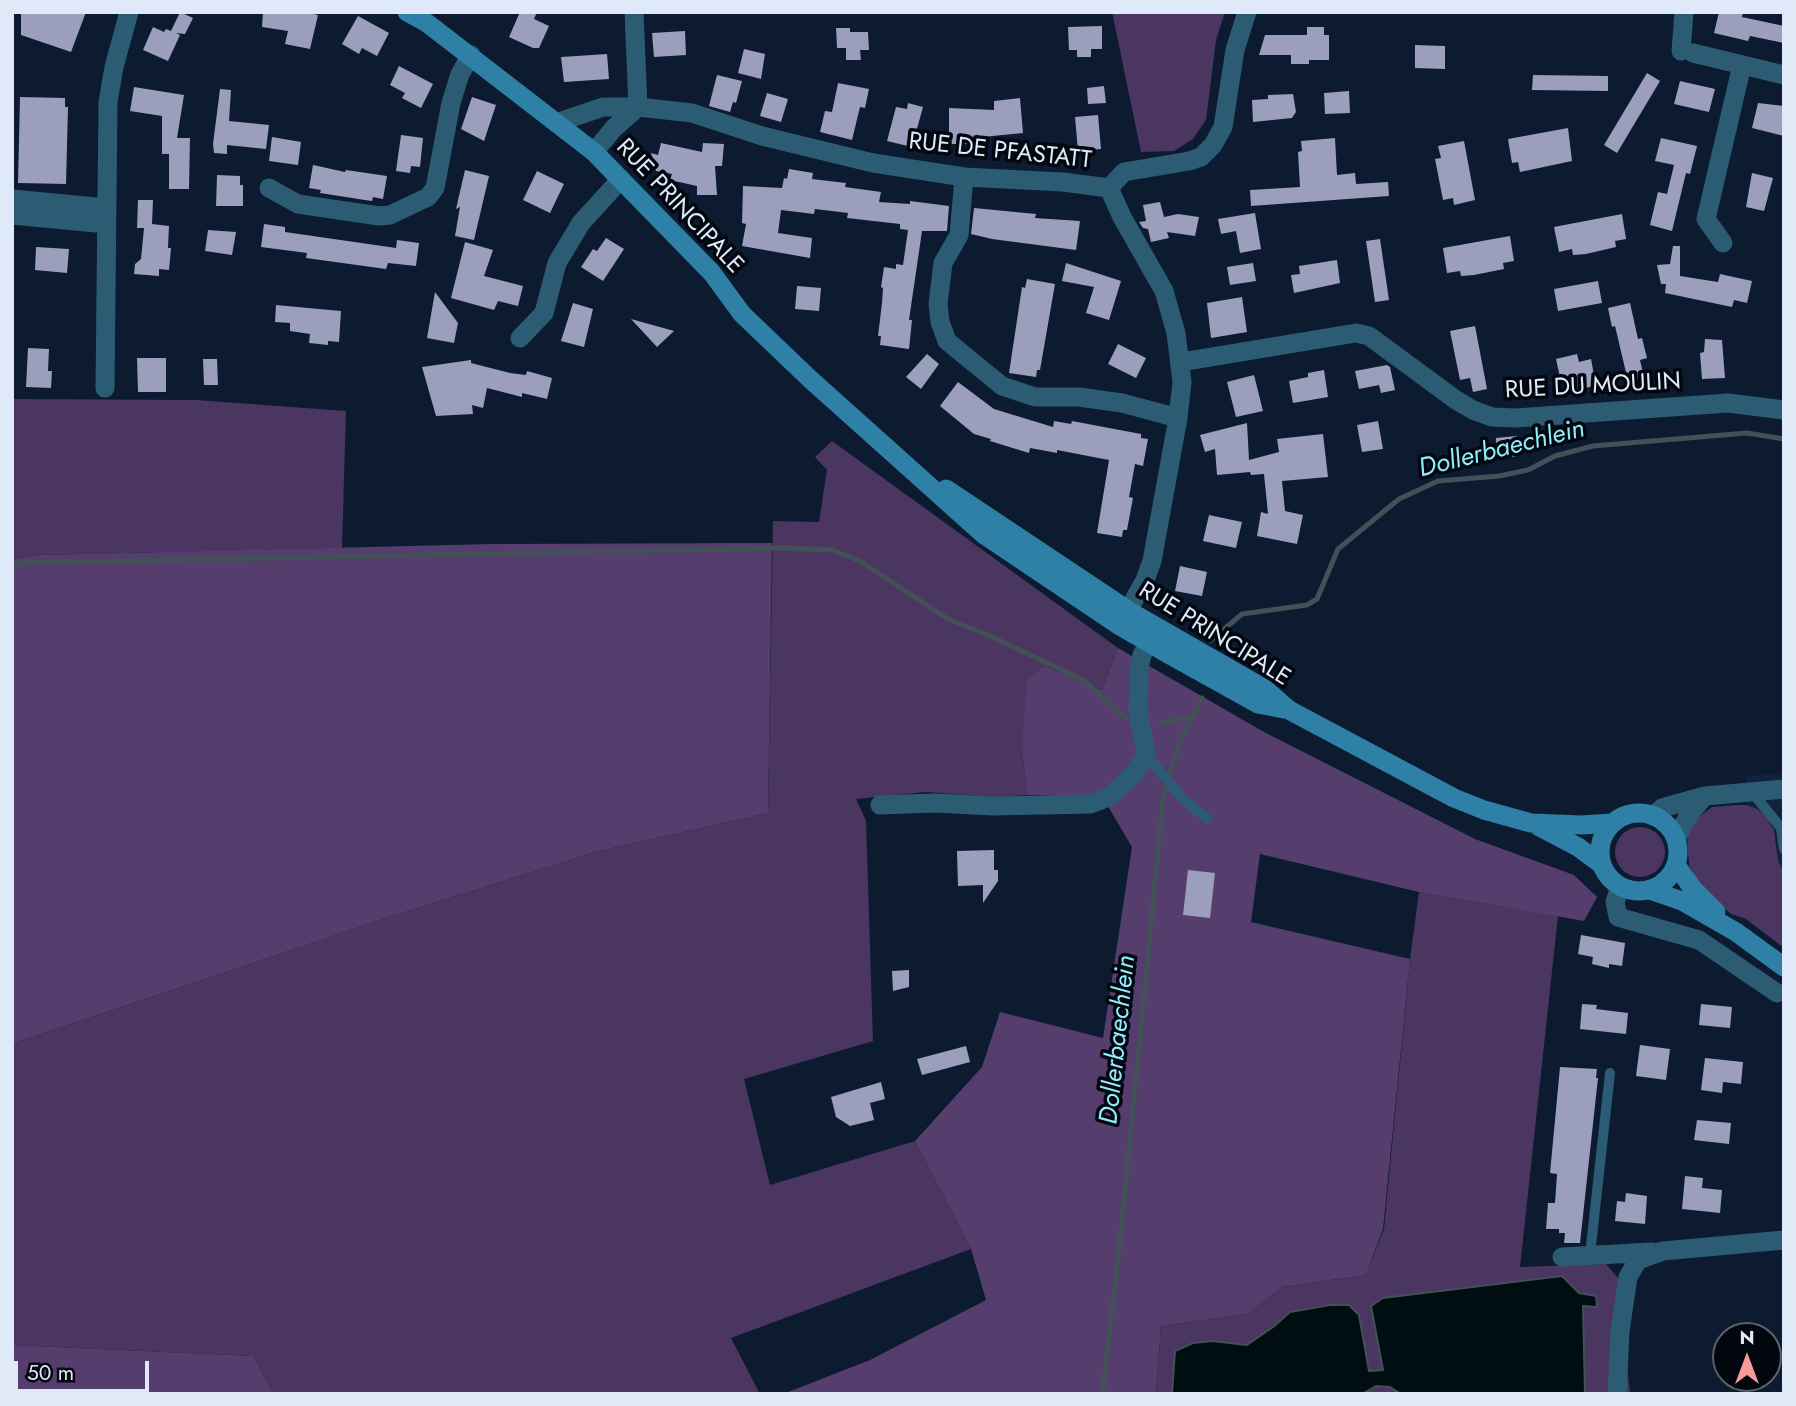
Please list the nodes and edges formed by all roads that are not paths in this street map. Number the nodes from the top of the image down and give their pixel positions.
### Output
1 (129, 12) edge
2 (407, 12) edge
3 (634, 12) edge
4 (1247, 12) edge
5 (1685, 12) edge
6 (471, 55) junction
7 (1742, 65) junction
8 (1784, 75) edge
9 (638, 107) junction
10 (556, 123) junction
11 (594, 152) junction
12 (964, 177) junction
13 (621, 179) junction
14 (269, 188) dead end
15 (1109, 188) junction
16 (12, 199) edge
17 (12, 215) edge
18 (107, 216) junction
19 (1723, 243) dead end
20 (520, 338) dead end
21 (1181, 362) junction
22 (105, 388) dead end
23 (1784, 410) edge
24 (1178, 418) junction
25 (1124, 619) junction
26 (1152, 635) junction
27 (1146, 754) junction
28 (1784, 789) edge
29 (1752, 791) junction
30 (1705, 796) junction
31 (880, 805) dead end
32 (1653, 816) junction
33 (1207, 819) dead end
34 (1531, 822) junction
35 (1612, 823) junction
36 (1676, 838) junction
37 (1784, 849) edge
38 (1601, 864) junction
39 (1676, 865) junction
40 (1620, 887) junction
41 (1650, 890) junction
42 (1737, 932) junction
43 (1784, 967) edge
44 (1777, 993) dead end
45 (1610, 1073) dead end
46 (1784, 1240) edge
47 (1663, 1251) junction
48 (1590, 1255) junction
49 (1562, 1257) dead end
50 (1617, 1394) edge

1 - 18 street
2 - 6 main road, RUE PRINCIPALE
3 - 9 street
4 - 15 street
5 - 7 street
6 - 10 main road, RUE PRINCIPALE
6 - 14 street
7 - 8 street
7 - 19 street
9 - 10 street, RUE DE PFASTATT
9 - 11 street
9 - 12 street, RUE DE PFASTATT
10 - 11 main road, RUE PRINCIPALE
11 - 13 main road, RUE PRINCIPALE
12 - 15 street, RUE DE PFASTATT
12 - 24 street
13 - 20 street
13 - 25 main road, RUE PRINCIPALE
15 - 21 street, RUE DE PFASTATT
16 - 18 street
17 - 18 street
18 - 22 street
21 - 23 street, RUE DU MOULIN
21 - 24 street, RUE DE PFASTATT
24 - 25 street, RUE DE PFASTATT
25 - 26 main road, RUE PRINCIPALE
26 - 27 street
26 - 34 main road, RUE PRINCIPALE
27 - 31 street
27 - 33 lane
28 - 29 street
29 - 30 street
29 - 37 lane
30 - 32 street
30 - 36 street
32 - 35 main road
32 - 36 main road
34 - 35 main road
34 - 38 main road
35 - 38 main road
36 - 39 main road
38 - 40 main road
39 - 41 main road
39 - 42 main road
40 - 41 main road
40 - 44 street
41 - 42 main road
42 - 43 main road
45 - 48 lane
46 - 47 street
47 - 48 street
47 - 50 street
48 - 49 street

